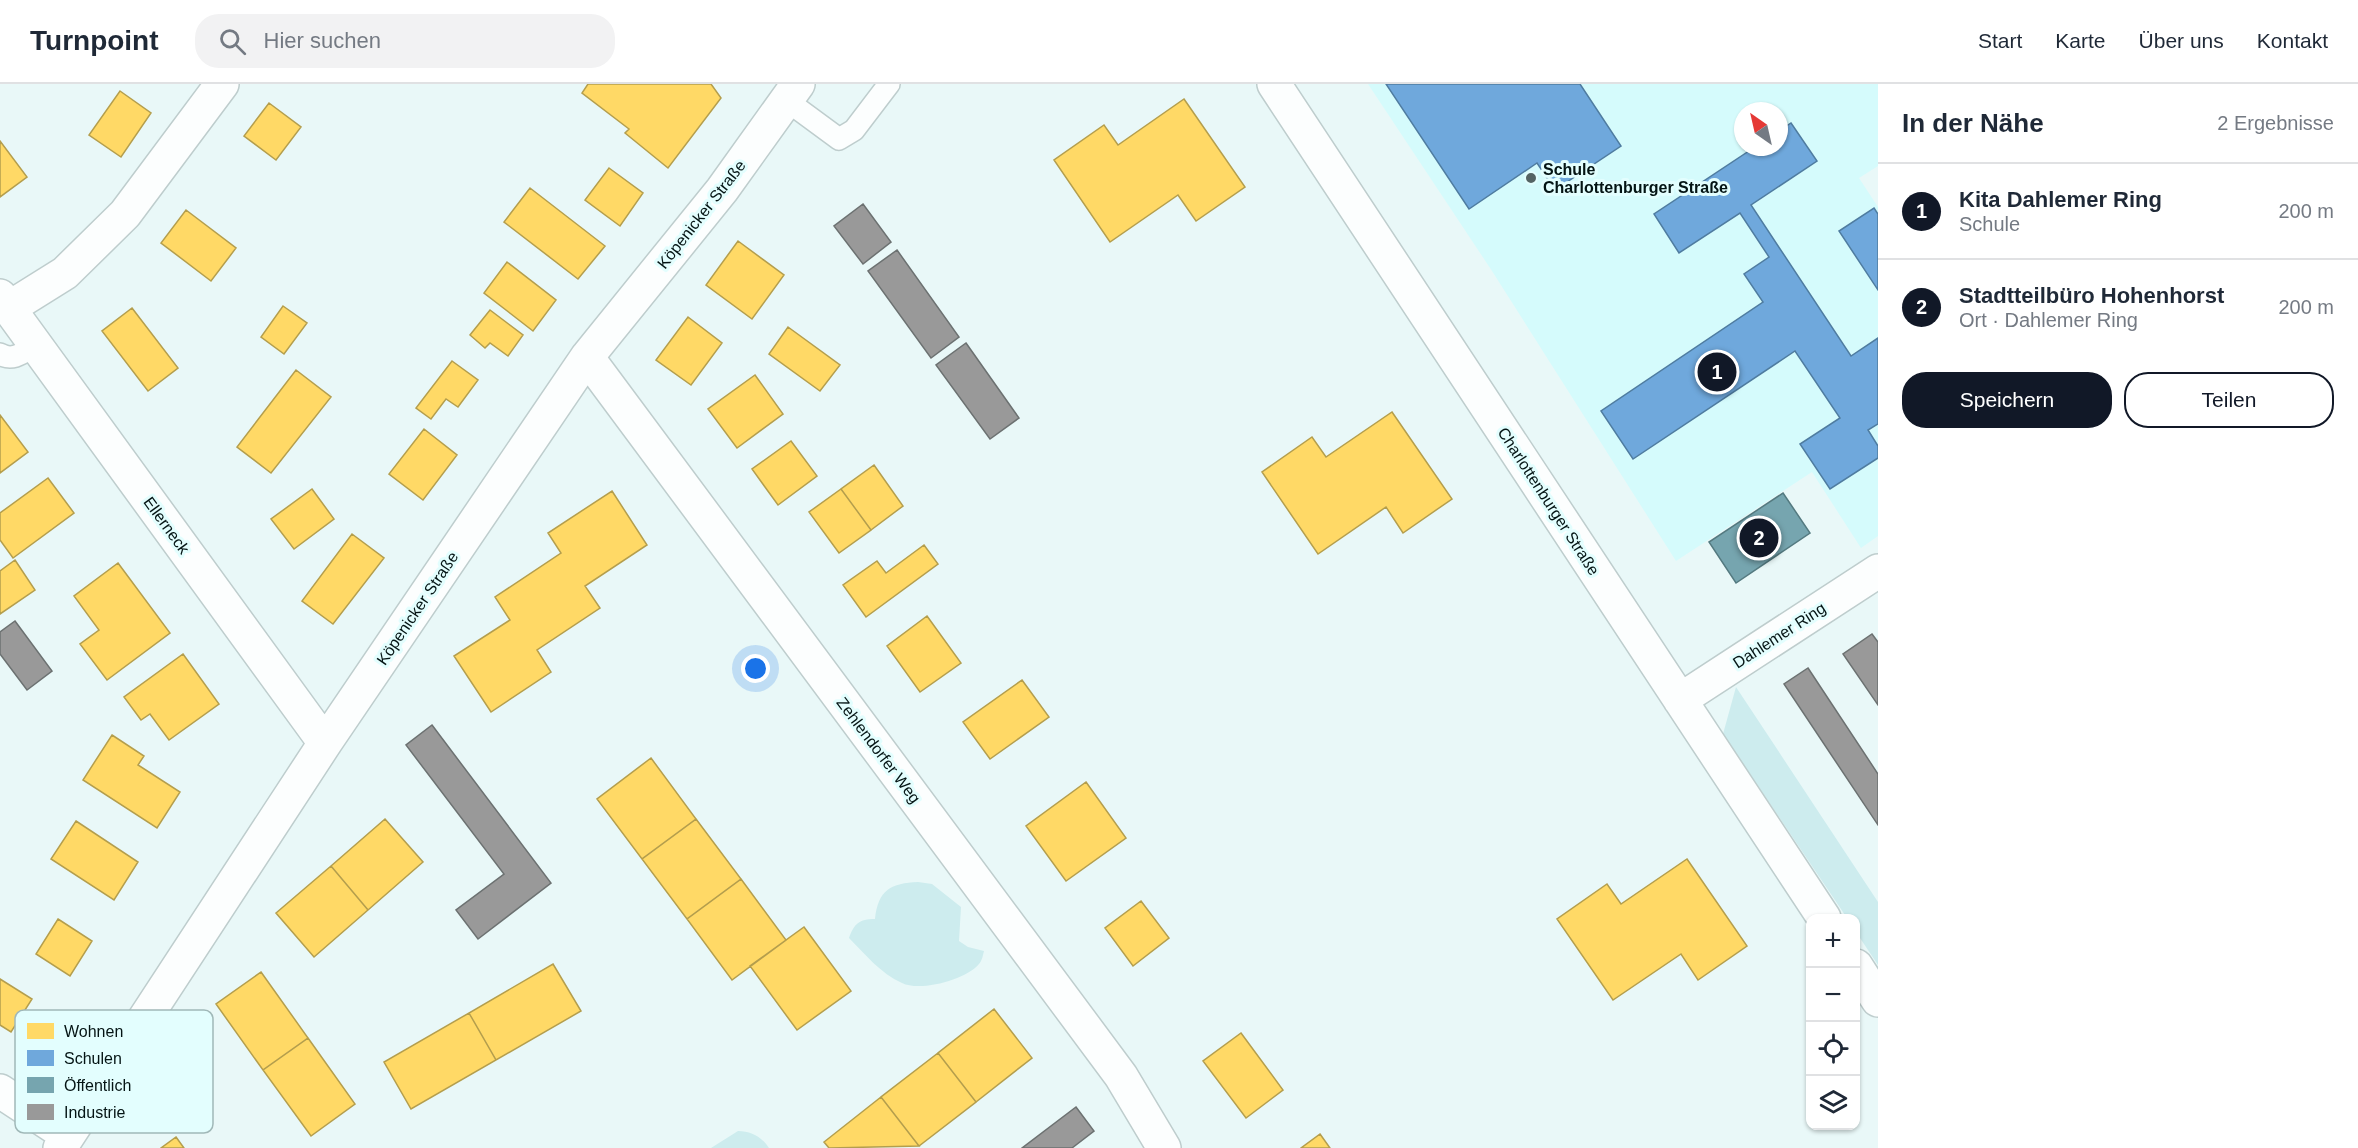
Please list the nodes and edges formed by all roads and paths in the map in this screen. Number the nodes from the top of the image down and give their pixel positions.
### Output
1 (222, 84) edge
2 (889, 84) edge
3 (1274, 84) edge
4 (792, 92) edge
5 (4, 302) edge
6 (36, 345) junction
7 (0, 354) edge
8 (587, 357) junction
9 (1878, 571) edge
10 (1680, 700) junction
11 (325, 743) junction
12 (1821, 914) edge
13 (1857, 968) edge
14 (1878, 1000) edge
15 (150, 1010) edge
16 (0, 1091) edge
17 (15, 1103) edge
18 (1164, 1148) edge

1 - 5 street, Ellerneck
2 - 4 lane
3 - 10 street, Charlottenburger Straße
4 - 8 street, Köpenicker Straße
5 - 6 street, Ellerneck
6 - 7 lane
6 - 11 street, Ellerneck
8 - 11 street, Köpenicker Straße
8 - 18 street, Zehlendorfer Weg
9 - 10 street, Dahlemer Ring
10 - 12 street, Charlottenburger Straße
11 - 15 street, Köpenicker Straße
13 - 14 street
16 - 17 street

